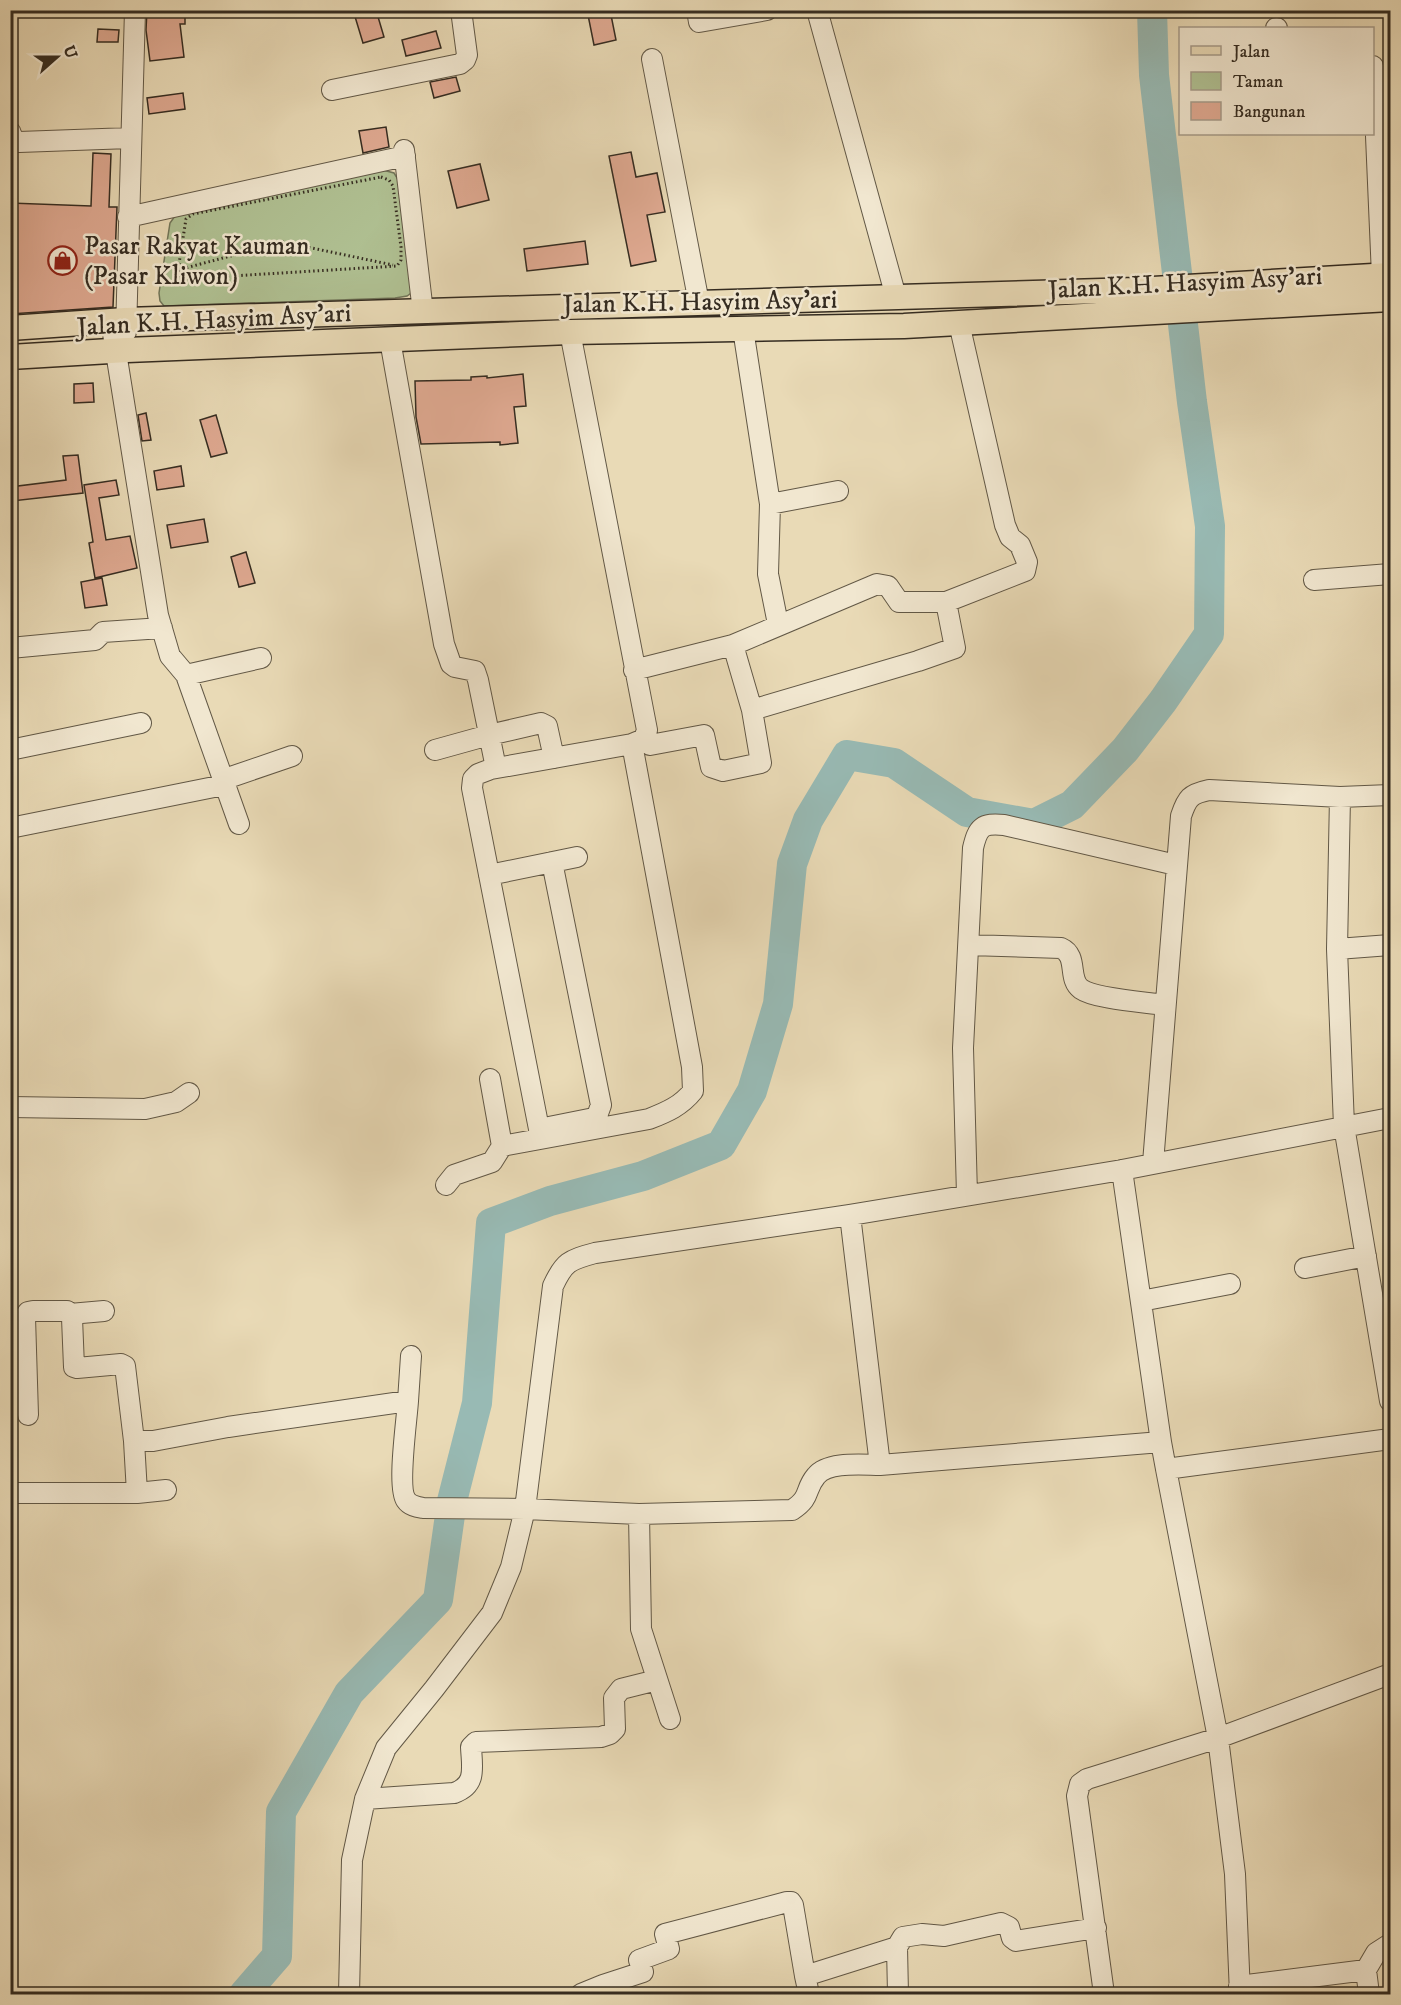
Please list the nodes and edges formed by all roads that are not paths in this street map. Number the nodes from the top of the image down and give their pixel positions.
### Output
1 (135, 10) edge
2 (461, 10) edge
3 (697, 10) edge
4 (766, 10) edge
5 (817, 10) edge
6 (652, 59) dead end
7 (332, 90) dead end
8 (1374, 114) edge
9 (10, 131) edge
10 (130, 138) junction
11 (128, 217) junction
12 (1386, 275) edge
13 (896, 297) junction
14 (1207, 297) junction
15 (1386, 299) edge
16 (1136, 302) junction
17 (699, 303) junction
18 (423, 312) junction
19 (118, 321) junction
20 (959, 323) junction
21 (10, 328) edge
22 (743, 329) junction
23 (570, 332) junction
24 (390, 340) junction
25 (121, 351) junction
26 (10, 357) edge
27 (837, 491) dead end
28 (770, 504) junction
29 (1390, 574) edge
30 (1314, 580) dead end
31 (946, 602) junction
32 (778, 624) junction
33 (162, 628) junction
34 (733, 645) junction
35 (10, 648) edge
36 (261, 658) dead end
37 (634, 670) junction
38 (186, 675) junction
39 (752, 710) junction
40 (141, 723) dead end
41 (489, 735) junction
42 (638, 741) junction
43 (10, 750) edge
44 (435, 750) dead end
45 (292, 756) dead end
46 (554, 758) junction
47 (496, 768) junction
48 (223, 782) junction
49 (1390, 795) edge
50 (1340, 797) junction
51 (239, 825) dead end
52 (10, 828) edge
53 (578, 857) dead end
54 (552, 862) junction
55 (1176, 865) junction
56 (489, 875) junction
57 (969, 945) junction
58 (1390, 945) edge
59 (1337, 949) junction
60 (1164, 1005) junction
61 (490, 1080) dead end
62 (189, 1093) dead end
63 (10, 1107) edge
64 (1390, 1118) edge
65 (1344, 1126) junction
66 (540, 1134) junction
67 (502, 1146) junction
68 (1153, 1163) junction
69 (1122, 1170) junction
70 (446, 1185) dead end
71 (967, 1195) junction
72 (850, 1215) junction
73 (1366, 1256) junction
74 (1305, 1268) dead end
75 (1230, 1284) dead end
76 (1141, 1301) junction
77 (104, 1311) dead end
78 (70, 1314) junction
79 (411, 1356) dead end
80 (18, 1366) edge
81 (408, 1401) junction
82 (1390, 1401) edge
83 (28, 1415) dead end
84 (1390, 1439) edge
85 (134, 1441) junction
86 (1161, 1442) junction
87 (880, 1465) junction
88 (1166, 1469) junction
89 (166, 1490) dead end
90 (10, 1493) edge
91 (137, 1493) junction
92 (525, 1509) junction
93 (639, 1514) junction
94 (1390, 1674) edge
95 (657, 1680) junction
96 (670, 1719) dead end
97 (1218, 1738) junction
98 (365, 1799) junction
99 (1096, 1928) junction
100 (1390, 1944) edge
101 (897, 1947) junction
102 (1366, 1970) junction
103 (807, 1985) edge
104 (605, 1990) edge
105 (1240, 1990) edge
106 (349, 1995) edge
107 (581, 1995) edge
108 (898, 1995) edge
109 (1104, 1995) edge
110 (1370, 1995) edge

1 - 10 street
2 - 7 street
3 - 4 street
5 - 13 street
6 - 17 street
8 - 12 street
9 - 10 street
10 - 11 street
11 - 18 street
11 - 19 street
12 - 14 main road, Jalan K.H. Hasyim Asy'ari
12 - 15 main road
13 - 16 main road, Jalan K.H. Hasyim Asy'ari
13 - 17 main road, Jalan K.H. Hasyim Asy'ari
14 - 15 main road, Jalan K.H. Hasyim Asy'ari
14 - 16 main road, Jalan K.H. Hasyim Asy'ari
16 - 20 main road, Jalan K.H. Hasyim Asy'ari
17 - 18 main road, Jalan K.H. Hasyim Asy'ari
18 - 19 main road, Jalan K.H. Hasyim Asy'ari
19 - 21 main road, Jalan K.H. Hasyim Asy'ari
19 - 25 street
20 - 22 main road, Jalan K.H. Hasyim Asy'ari
20 - 31 street
22 - 23 main road, Jalan K.H. Hasyim Asy'ari
22 - 28 street
23 - 24 main road, Jalan K.H. Hasyim Asy'ari
23 - 37 street
24 - 25 main road, Jalan K.H. Hasyim Asy'ari
24 - 41 street
25 - 26 main road, Jalan K.H. Hasyim Asy'ari
25 - 33 street
27 - 28 street
28 - 32 street
29 - 30 street
31 - 32 street
31 - 39 street
32 - 34 street
33 - 35 street
33 - 38 street
34 - 37 street
34 - 39 street
36 - 38 street
37 - 42 street
38 - 48 street
39 - 42 street
40 - 43 street
41 - 44 street
41 - 46 street
41 - 47 street
42 - 46 street
42 - 66 street
45 - 48 street
46 - 47 street
47 - 56 street
48 - 51 street
48 - 52 street
49 - 50 street
50 - 55 street
50 - 59 street
53 - 54 street
54 - 56 street
54 - 66 street
55 - 57 street
55 - 60 street
56 - 66 street
57 - 60 street
57 - 71 street
58 - 59 street
59 - 65 street
60 - 68 street
61 - 67 street
62 - 63 street
64 - 65 street
65 - 68 street
65 - 73 street
66 - 67 street
67 - 70 street
68 - 69 street
69 - 71 street
69 - 76 street
71 - 72 street
72 - 87 street
72 - 92 street
73 - 74 street
73 - 82 street
75 - 76 street
76 - 86 street
77 - 78 street
78 - 80 street
78 - 85 street
79 - 81 street
80 - 83 street
81 - 85 street
81 - 92 street
84 - 88 street
85 - 91 street
86 - 87 street
86 - 88 street
87 - 93 street
88 - 97 street
89 - 91 street
90 - 91 street
92 - 93 street
92 - 98 street
93 - 95 street
94 - 97 street
95 - 96 street
95 - 98 street
97 - 99 street
97 - 105 street
98 - 106 street
99 - 101 street
99 - 109 street
100 - 102 street
101 - 103 street
101 - 108 street
102 - 105 street
102 - 110 street
103 - 104 street
104 - 107 street

